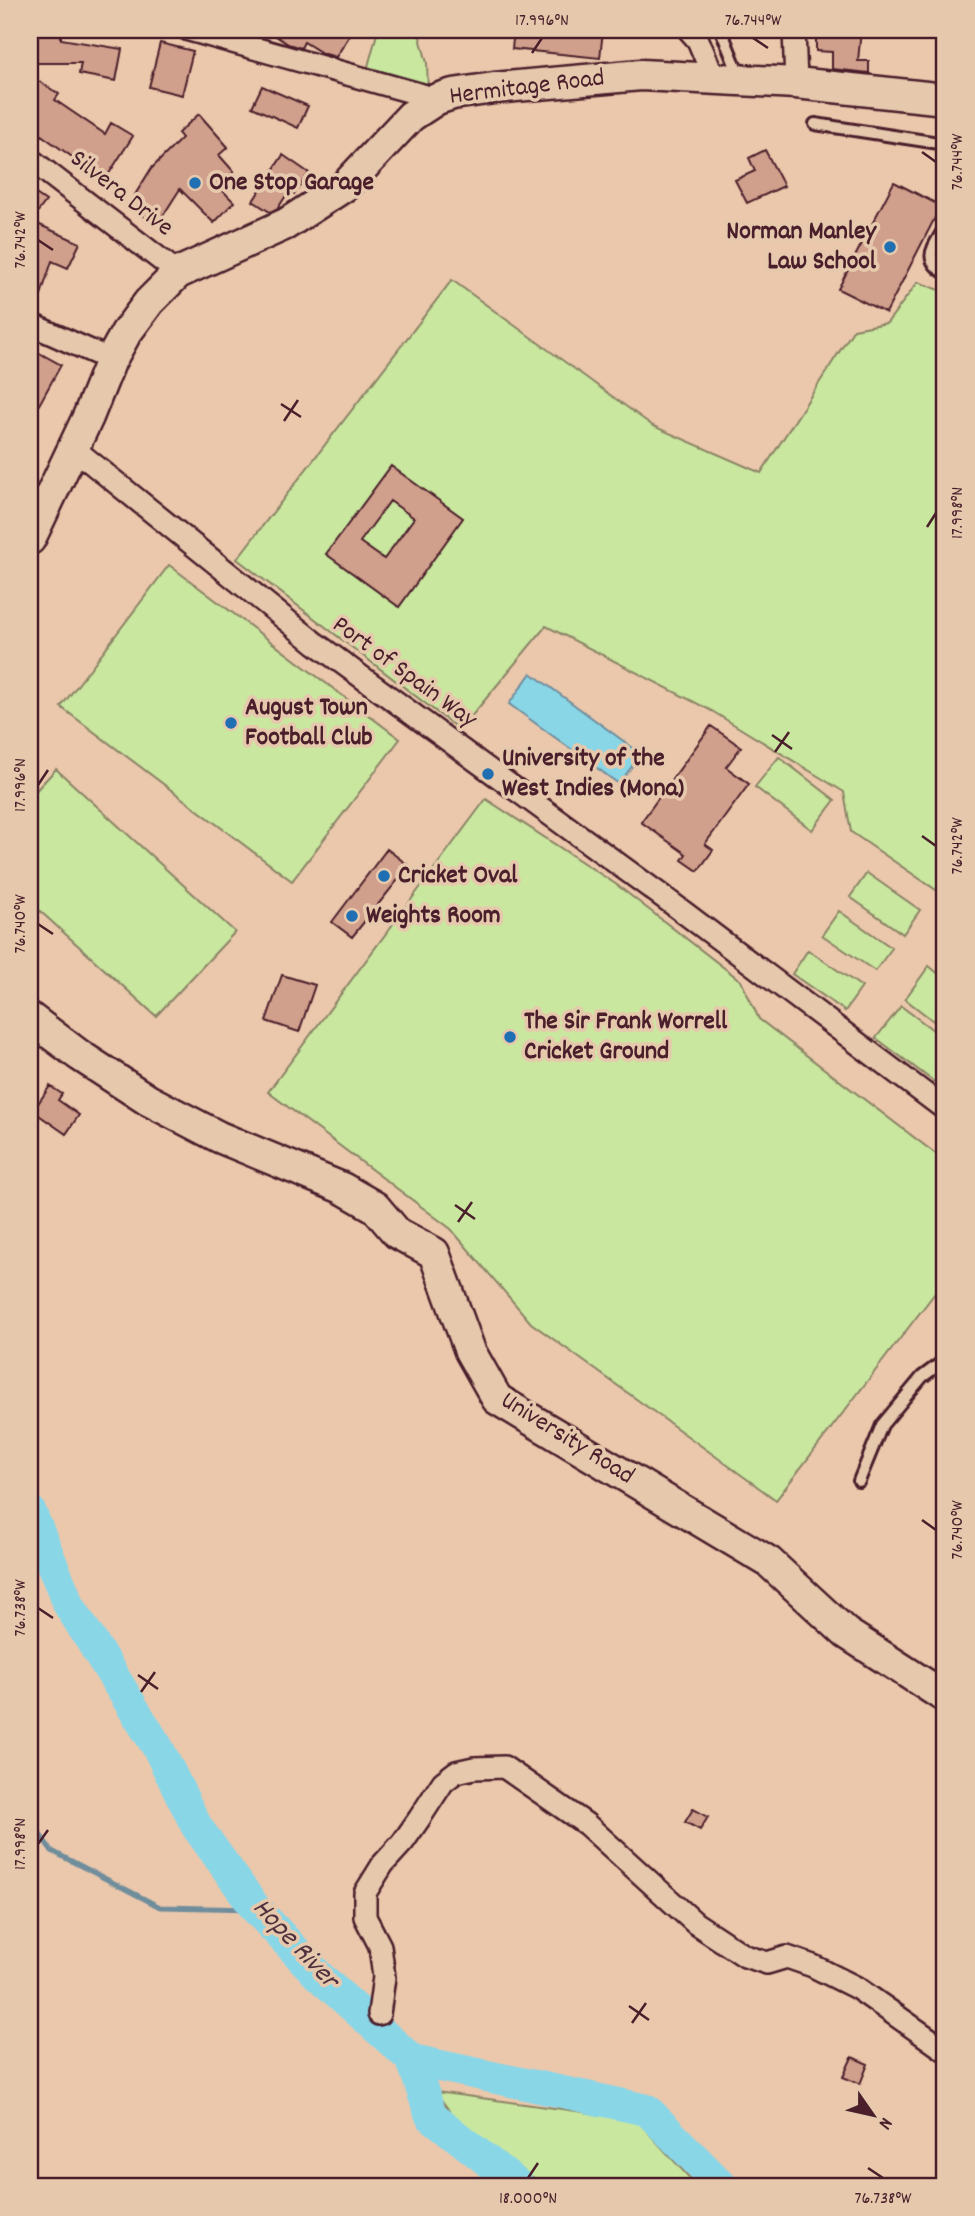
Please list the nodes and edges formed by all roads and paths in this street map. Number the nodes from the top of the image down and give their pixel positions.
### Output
1 (189, 30) edge
2 (689, 30) edge
3 (721, 30) edge
4 (794, 30) edge
5 (728, 78) junction
6 (796, 83) junction
7 (437, 99) junction
8 (945, 99) edge
9 (815, 124) dead end
10 (945, 144) edge
11 (30, 159) edge
12 (945, 227) edge
13 (945, 272) edge
14 (178, 273) junction
15 (30, 324) edge
16 (111, 360) junction
17 (74, 448) junction
18 (30, 539) edge
19 (30, 1018) edge
20 (945, 1109) edge
21 (945, 1360) edge
22 (859, 1482) dead end
23 (945, 1697) edge
24 (379, 2014) dead end
25 (945, 2050) edge

1 - 7 street
2 - 5 street
3 - 5 lane
4 - 6 street
5 - 6 street, Hermitage Road
5 - 7 street, Hermitage Road
6 - 8 street, Hermitage Road
7 - 14 street, Hermitage Road
9 - 10 lane
11 - 14 street, Silvera Drive
12 - 13 lane
14 - 16 street, Hermitage Road
15 - 16 street
16 - 17 street, Hermitage Road
17 - 18 street, Hermitage Road
17 - 20 street, Port of Spain Way
19 - 23 street, University Road
21 - 22 lane
24 - 25 street

